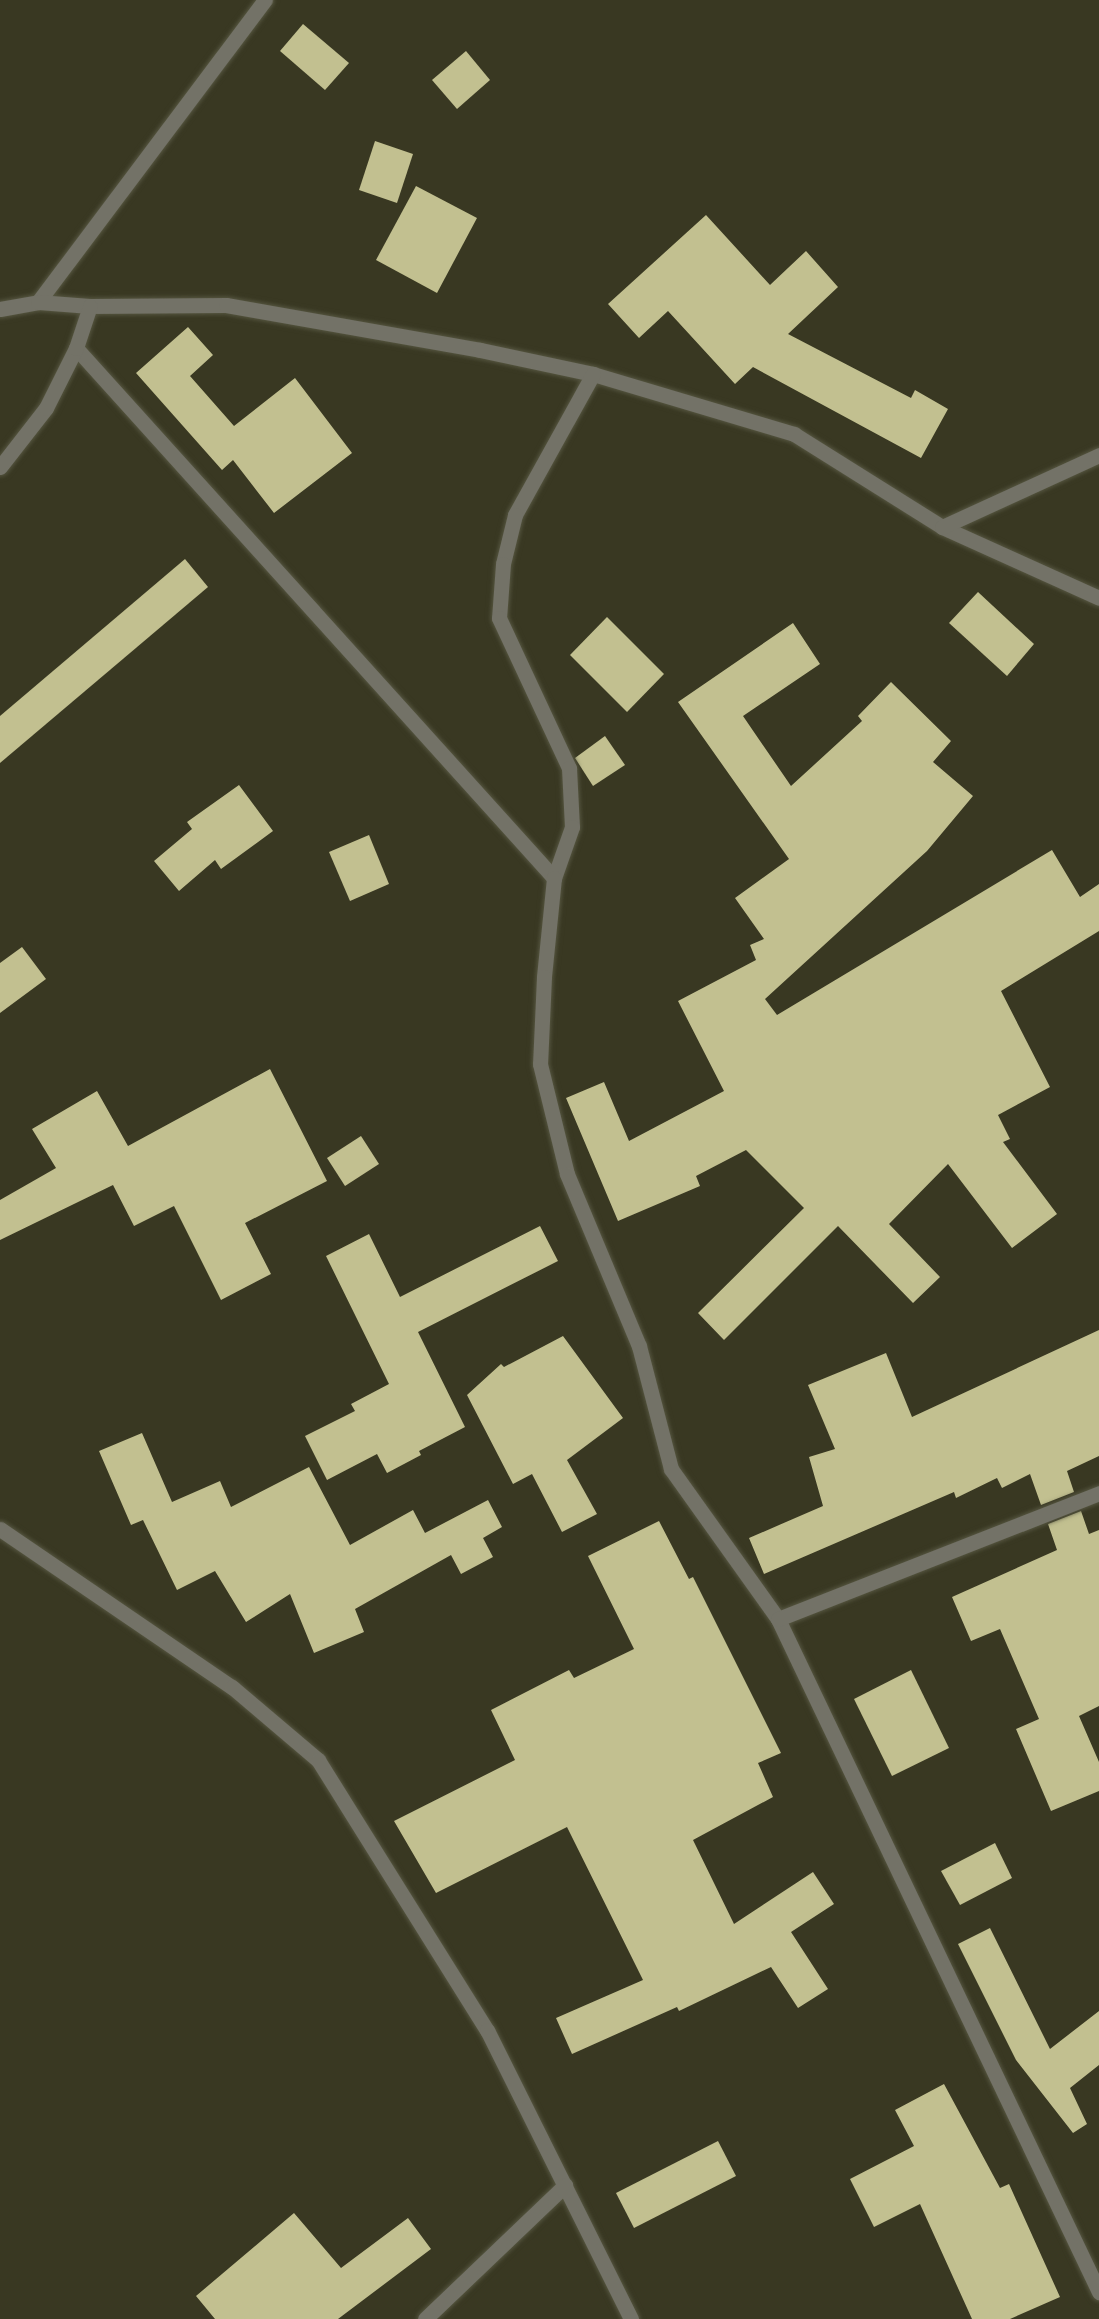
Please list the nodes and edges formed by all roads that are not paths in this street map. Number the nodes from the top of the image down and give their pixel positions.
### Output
1 (265, 0) edge
2 (38, 302) junction
3 (90, 306) junction
4 (0, 309) edge
5 (76, 348) junction
6 (593, 374) junction
7 (1099, 455) edge
8 (0, 467) edge
9 (942, 527) junction
10 (1099, 598) edge
11 (554, 878) junction
12 (1099, 1493) edge
13 (0, 1529) edge
14 (778, 1619) junction
15 (565, 2185) junction
16 (1099, 2292) edge
17 (425, 2319) edge
18 (631, 2319) edge

1 - 2 street
2 - 3 street
2 - 4 street
3 - 5 street
3 - 6 street
5 - 8 street
5 - 11 street
6 - 9 street
6 - 11 street
7 - 9 street
9 - 10 street
11 - 14 street
12 - 14 street
13 - 15 street
14 - 16 street
15 - 17 street
15 - 18 street

